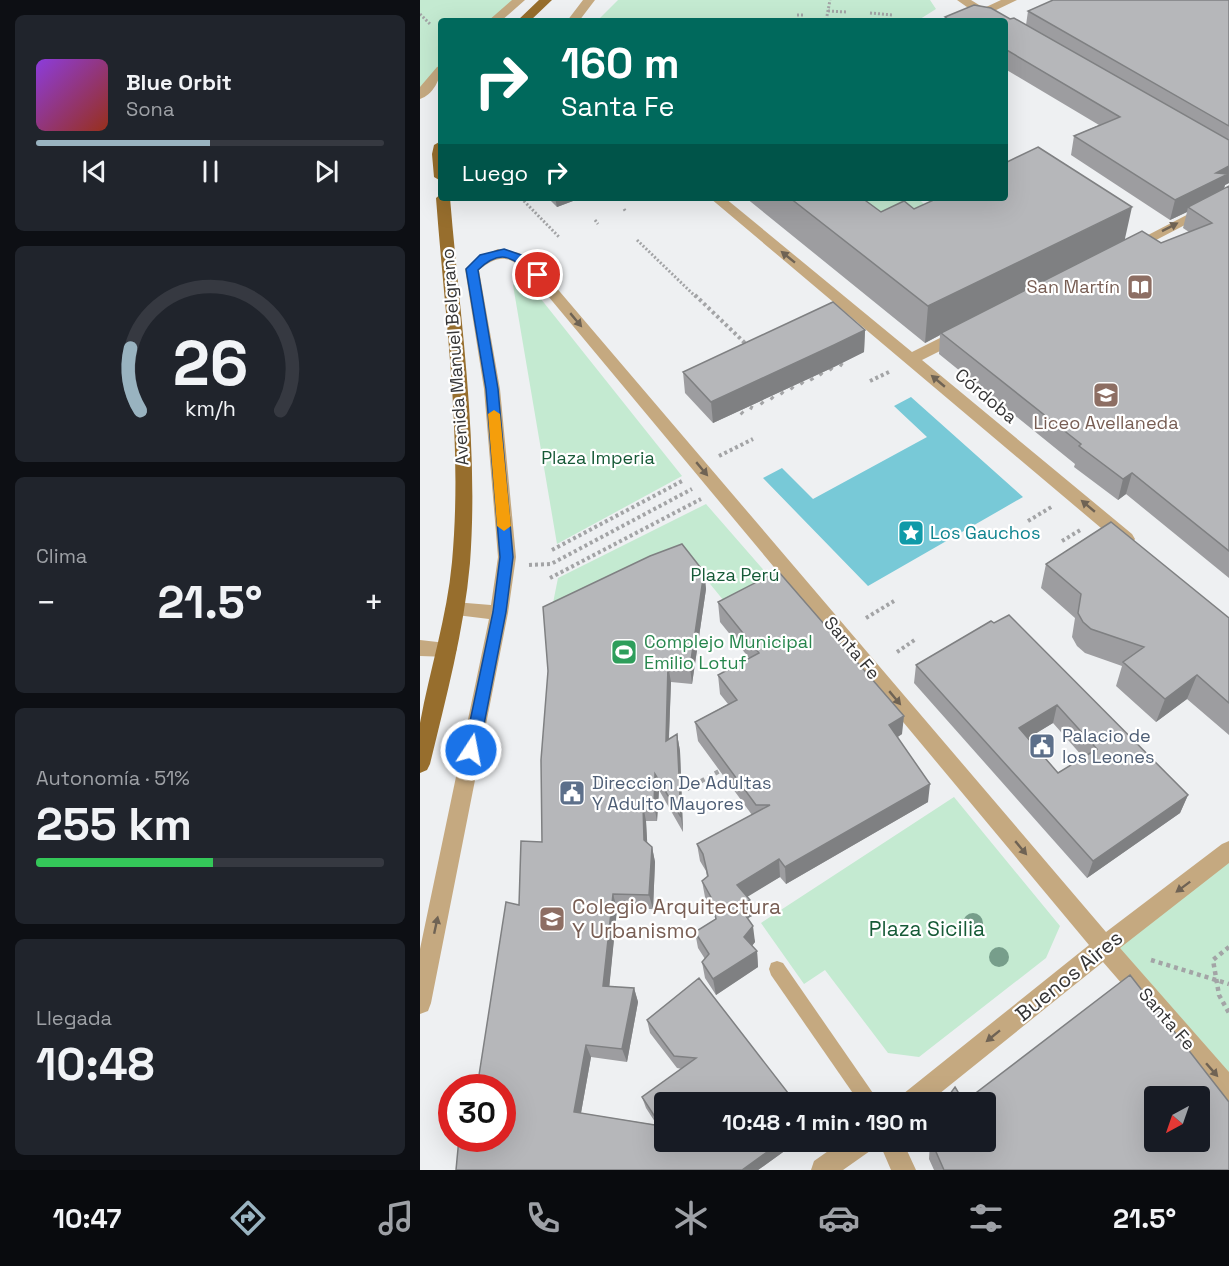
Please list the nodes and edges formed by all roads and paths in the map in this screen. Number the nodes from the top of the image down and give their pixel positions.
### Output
1 (519, 0) edge
2 (546, 0) edge
3 (589, 0) edge
4 (830, 0) edge
5 (963, 0) edge
6 (1011, 0) edge
7 (828, 11) junction
8 (847, 12) dead end
9 (984, 12) junction
10 (870, 13) dead end
11 (420, 14) edge
12 (796, 15) dead end
13 (806, 15) dead end
14 (893, 15) dead end
15 (827, 16) dead end
16 (498, 18) edge
17 (526, 18) edge
18 (575, 18) edge
19 (969, 18) edge
20 (993, 18) edge
21 (431, 25) dead end
22 (438, 74) edge
23 (420, 95) edge
24 (1229, 197) edge
25 (443, 201) edge
26 (524, 201) edge
27 (721, 201) edge
28 (595, 220) dead end
29 (598, 224) dead end
30 (560, 238) dead end
31 (637, 240) dead end
32 (1113, 256) edge
33 (474, 283) joint
34 (978, 325) edge
35 (748, 346) edge
36 (912, 359) junction
37 (687, 478) dead end
38 (695, 488) dead end
39 (703, 498) dead end
40 (1058, 503) dead end
41 (1028, 521) dead end
42 (1085, 526) dead end
43 (1062, 542) dead end
44 (1138, 549) edge
45 (552, 550) dead end
46 (551, 564) dead end
47 (550, 578) dead end
48 (894, 601) dead end
49 (454, 609) junction
50 (500, 612) junction
51 (866, 618) dead end
52 (916, 639) dead end
53 (420, 648) edge
54 (448, 649) junction
55 (897, 652) dead end
56 (420, 764) edge
57 (728, 766) edge
58 (687, 789) dead end
59 (1229, 851) edge
60 (1104, 947) junction
61 (1229, 947) edge
62 (1146, 959) dead end
63 (777, 969) dead end
64 (1215, 980) junction
65 (1229, 984) edge
66 (420, 1003) edge
67 (1229, 1013) edge
68 (1229, 1090) edge
69 (862, 1092) edge
70 (923, 1092) edge
71 (847, 1152) edge
72 (896, 1152) edge
73 (823, 1170) edge
74 (904, 1170) edge

1 - 16 street
2 - 17 main road
3 - 18 street
4 - 7 path
5 - 9 street
6 - 9 street
7 - 8 path
7 - 15 path
9 - 19 street
9 - 20 street
10 - 14 path
11 - 21 path
12 - 13 path
22 - 23 street
32 -> 24 street
25 - 49 main road, Avenida Manuel Belgrano
26 - 30 path
36 -> 27 street, Córdoba
28 - 29 path
31 - 35 path
33 - 50 street, Avenida Manuel Belgrano
33 -> 60 street, Santa Fe
34 - 36 street
44 -> 36 street, Córdoba
37 - 45 path
38 - 46 path
39 - 47 path
40 - 41 path
42 - 43 path
48 - 51 path
49 - 50 street
49 - 54 main road, Avenida Manuel Belgrano
66 -> 50 street, Avenida Manuel Belgrano
52 - 55 path
53 - 54 street
54 - 56 main road, Avenida Manuel Belgrano
57 - 58 path
59 -> 60 street, Buenos Aires
60 -> 68 street, Santa Fe
60 -> 70 street, Buenos Aires
61 - 64 path
62 - 64 path
63 - 69 lane
64 - 65 path
64 - 67 path
71 - 73 street
72 - 74 street

